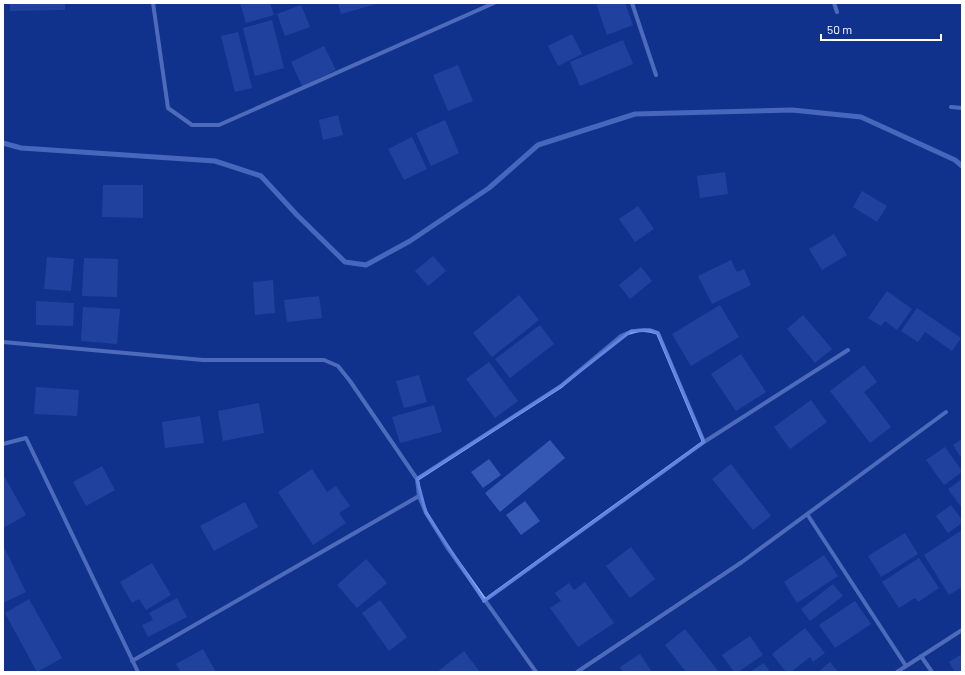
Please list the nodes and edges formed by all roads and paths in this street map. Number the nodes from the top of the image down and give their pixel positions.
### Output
1 (153, 3) edge
2 (494, 3) edge
3 (632, 3) edge
4 (834, 3) edge
5 (837, 12) dead end
6 (656, 75) dead end
7 (951, 107) dead end
8 (962, 108) edge
9 (3, 342) edge
10 (848, 350) dead end
11 (946, 412) dead end
12 (704, 442) junction
13 (3, 444) edge
14 (417, 479) junction
15 (419, 496) junction
16 (807, 514) junction
17 (484, 601) junction
18 (962, 630) edge
19 (921, 656) junction
20 (132, 661) junction
21 (906, 666) junction
22 (138, 672) edge
23 (536, 672) edge
24 (577, 672) edge
25 (897, 672) edge
26 (932, 672) edge

1 - 2 street
3 - 6 street
4 - 5 street
7 - 8 street
9 - 14 street
10 - 12 street
11 - 16 street
12 - 14 street
12 - 17 street
13 - 20 street
14 - 15 street
15 - 17 street
15 - 20 street
16 - 21 street
16 - 24 street
17 - 23 street
18 - 19 street
19 - 21 street
19 - 26 street
20 - 22 street
21 - 25 street

